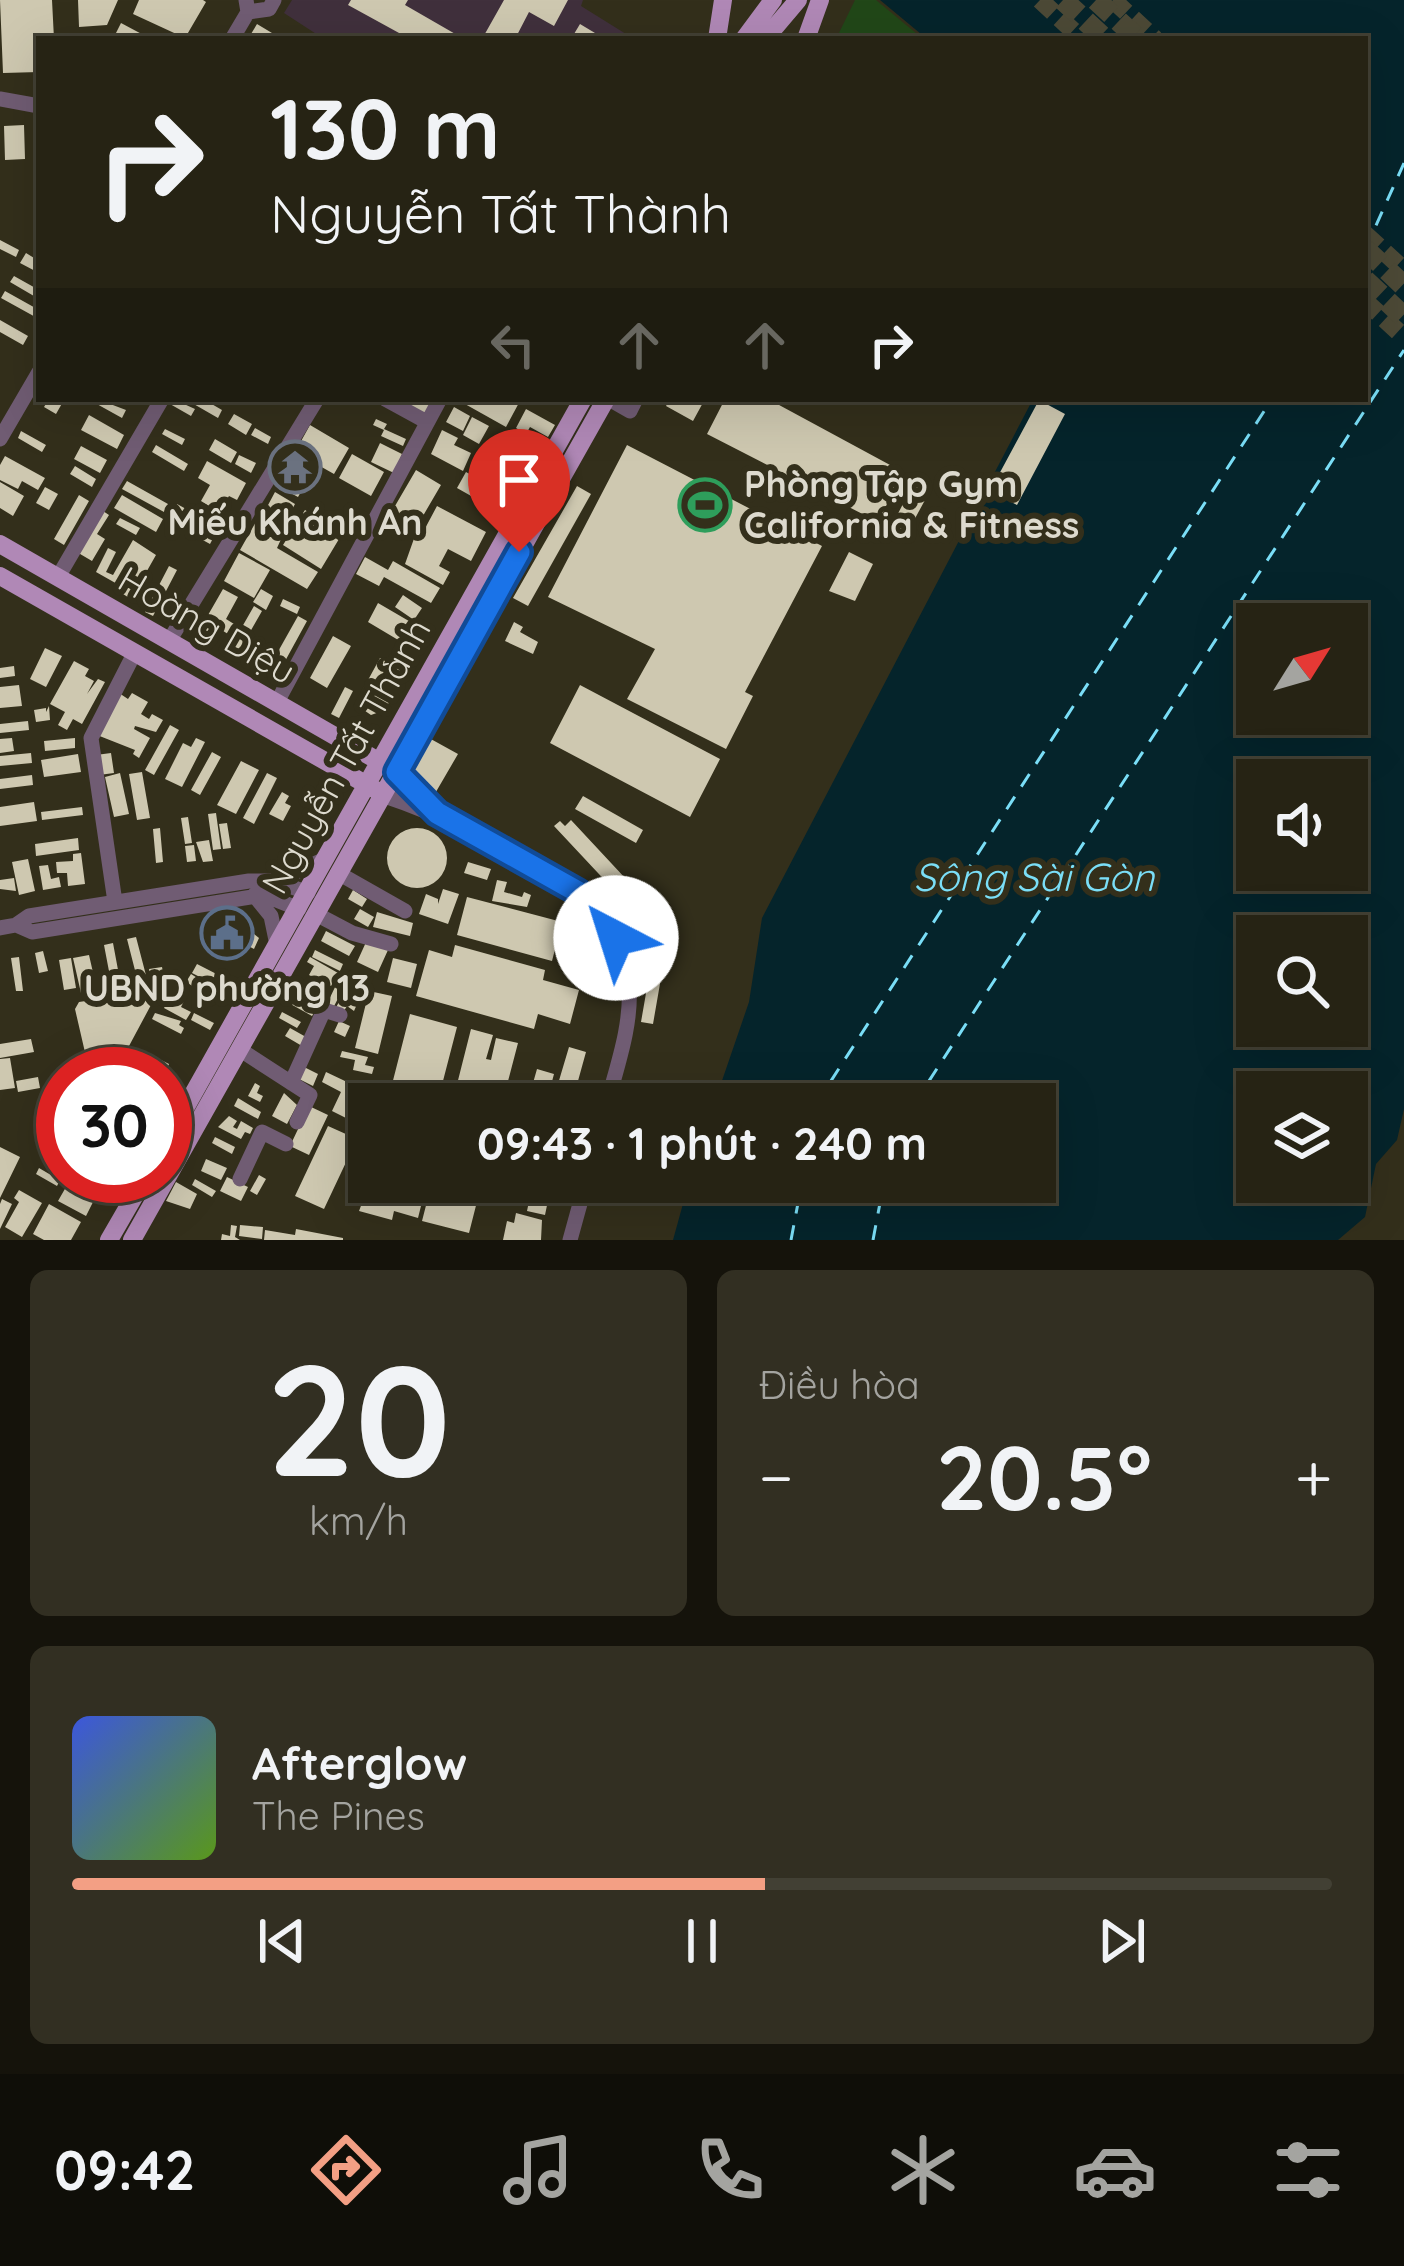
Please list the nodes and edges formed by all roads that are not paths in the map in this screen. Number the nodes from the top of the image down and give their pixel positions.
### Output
1 (274, 0) edge
2 (723, 0) edge
3 (773, 0) edge
4 (798, 0) edge
5 (247, 6) edge
6 (817, 8) edge
7 (233, 36) edge
8 (717, 36) edge
9 (746, 36) edge
10 (768, 36) edge
11 (795, 36) edge
12 (0, 99) edge
13 (36, 105) edge
14 (36, 377) edge
15 (160, 402) edge
16 (315, 402) edge
17 (390, 402) edge
18 (438, 402) edge
19 (581, 402) edge
20 (606, 402) edge
21 (427, 422) junction
22 (0, 440) edge
23 (0, 544) edge
24 (0, 576) edge
25 (58, 578) junction
26 (169, 640) junction
27 (134, 655) junction
28 (276, 704) junction
29 (389, 767) junction
30 (375, 789) junction
31 (437, 813) junction
32 (333, 866) junction
33 (276, 881) junction
34 (254, 895) junction
35 (116, 902) junction
36 (308, 905) junction
37 (405, 911) dead end
38 (8, 927) edge
39 (391, 944) dead end
40 (278, 948) junction
41 (340, 1015) dead end
42 (239, 1049) junction
43 (291, 1083) junction
44 (613, 1083) edge
45 (192, 1097) edge
46 (297, 1122) dead end
47 (286, 1144) dead end
48 (240, 1179) dead end
49 (130, 1203) edge
50 (580, 1203) edge
51 (109, 1240) edge
52 (132, 1240) edge
53 (570, 1240) edge

1 - 5 street
2 - 8 main road
3 - 9 main road
4 - 10 main road
5 - 7 street
6 - 11 main road
12 - 13 street
14 - 22 street
15 - 25 street
16 - 26 street
17 - 21 street
18 - 21 street
19 - 29 main road, Nguyễn Tất Thành
20 - 29 main road, Nguyễn Tất Thành
21 - 28 street
23 - 25 main road, Hoàng Diệu
24 - 27 main road, Hoàng Diệu
25 - 26 main road, Hoàng Diệu
26 - 28 main road, Hoàng Diệu
27 - 30 main road, Hoàng Diệu
27 - 35 street
28 - 29 main road, Hoàng Diệu
29 - 30 main road, Nguyễn Tất Thành
29 - 31 street, Hoàng Diệu
30 - 31 street, Hoàng Diệu
30 - 32 main road, Nguyễn Tất Thành
31 - 44 street, Hoàng Diệu
32 - 33 street
32 - 36 main road, Nguyễn Tất Thành
32 - 37 street
33 - 35 street
33 - 36 street
34 - 36 street
34 - 38 street
34 - 40 street
35 - 38 street
36 - 39 street
36 - 40 main road, Nguyễn Tất Thành
36 - 42 main road, Nguyễn Tất Thành
40 - 45 main road, Nguyễn Tất Thành
41 - 43 street
42 - 43 street
42 - 52 main road, Nguyễn Tất Thành
43 - 46 street
47 - 48 street
49 - 51 main road
50 - 53 street

